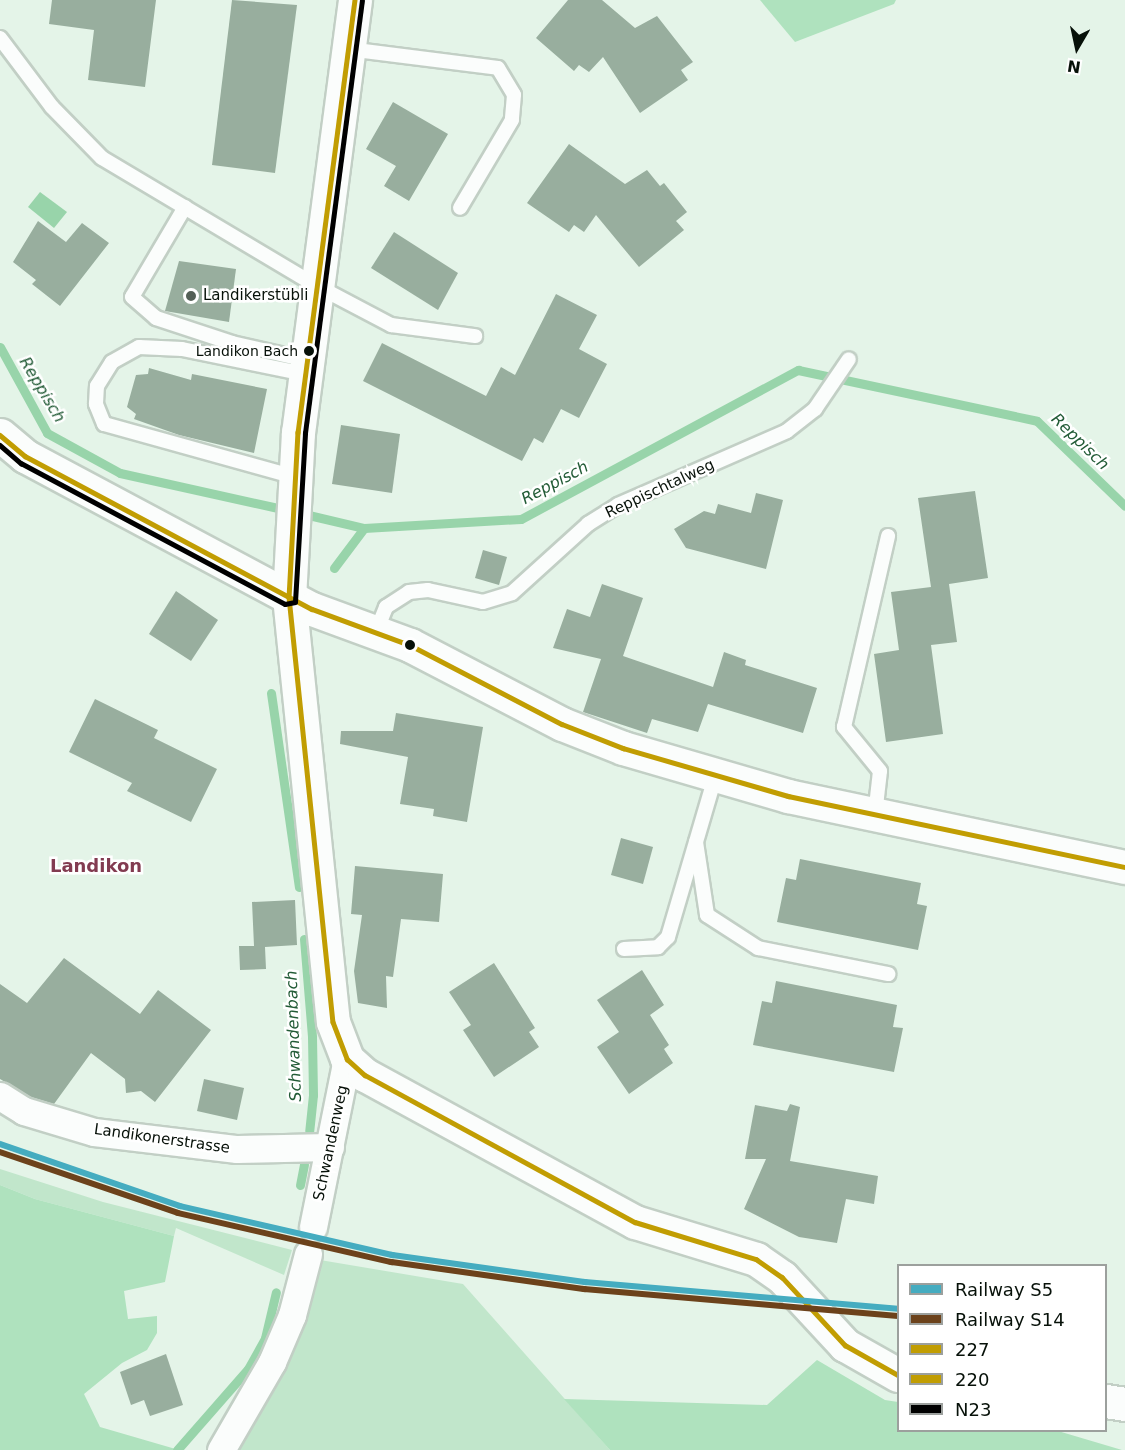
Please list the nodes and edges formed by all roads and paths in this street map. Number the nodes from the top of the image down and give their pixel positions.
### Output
1 (355, 0) edge
2 (0, 38) edge
3 (348, 49) junction
4 (185, 207) junction
5 (460, 208) dead end
6 (317, 286) junction
7 (475, 336) dead end
8 (849, 359) dead end
9 (306, 367) junction
10 (0, 435) edge
11 (295, 482) junction
12 (888, 536) dead end
13 (290, 597) junction
14 (376, 632) junction
15 (716, 777) junction
16 (875, 815) junction
17 (696, 842) junction
18 (1125, 867) edge
19 (624, 949) dead end
20 (888, 974) dead end
21 (347, 1059) junction
22 (0, 1096) edge
23 (330, 1147) junction
24 (314, 1227) dead end
25 (308, 1254) dead end
26 (897, 1374) edge
27 (1107, 1401) edge
28 (1125, 1404) edge
29 (221, 1450) edge

1 - 3 street
2 - 4 lane
3 - 5 lane
3 - 6 street
4 - 6 lane
4 - 9 lane
6 - 7 lane
6 - 9 street
8 - 14 lane, Reppischtalweg
9 - 11 street
9 - 11 lane
10 - 13 street
11 - 13 street
12 - 16 lane
13 - 14 street
13 - 21 street
14 - 15 street
15 - 16 street
15 - 17 lane
16 - 18 street
17 - 19 lane
17 - 20 lane
21 - 23 street, Schwandenweg
21 - 26 street
22 - 23 street, Landikonerstrasse
23 - 24 street, Schwandenweg
25 - 29 street
27 - 28 street

